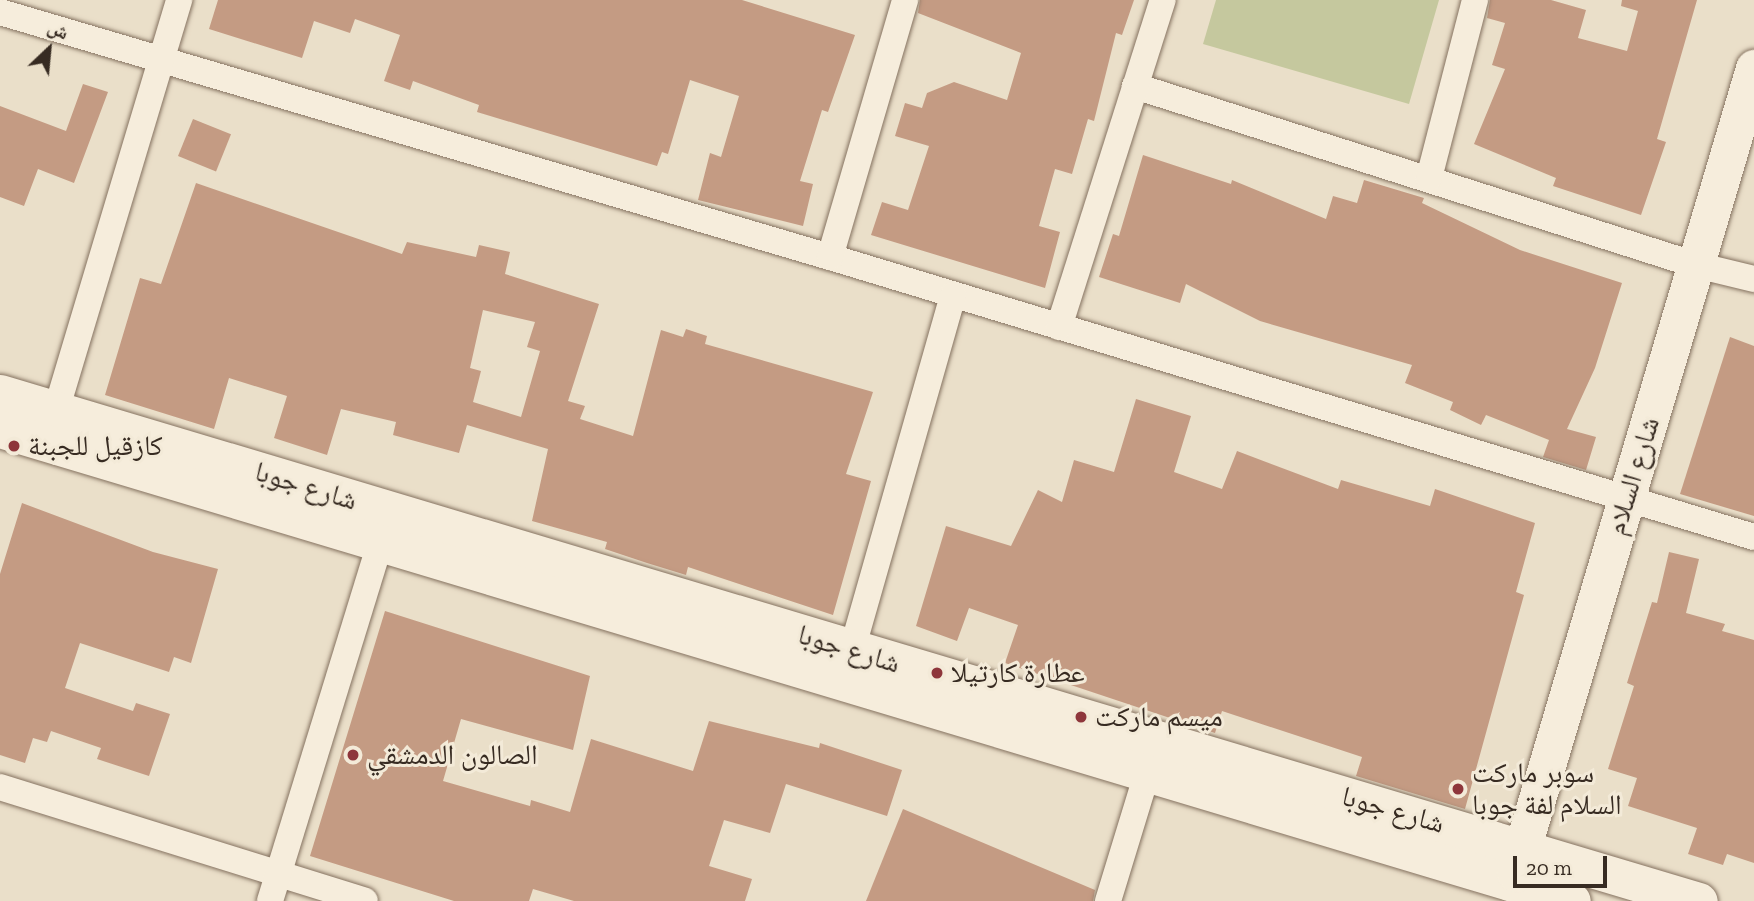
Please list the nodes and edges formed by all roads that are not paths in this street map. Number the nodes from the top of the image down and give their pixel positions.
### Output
1 (178, 0) edge
2 (1163, 0) edge
3 (1475, 0) edge
4 (901, 1) edge
5 (0, 12) edge
6 (161, 61) junction
7 (1754, 68) edge
8 (1135, 86) junction
9 (1429, 178) junction
10 (830, 257) junction
11 (1696, 265) junction
12 (1754, 279) edge
13 (953, 295) junction
14 (1059, 327) junction
15 (0, 393) edge
16 (51, 427) junction
17 (0, 429) edge
18 (1625, 500) junction
19 (390, 511) junction
20 (1754, 537) edge
21 (379, 545) junction
22 (852, 649) junction
23 (841, 684) junction
24 (1058, 711) junction
25 (1048, 747) junction
26 (1146, 777) junction
27 (0, 787) edge
28 (1522, 848) junction
29 (278, 874) junction
30 (1512, 883) junction
31 (270, 901) edge
32 (365, 901) edge
33 (1108, 901) edge
34 (1572, 901) edge
35 (1699, 901) edge

1 - 6 street
2 - 8 street
3 - 9 street
4 - 10 street
5 - 6 street
6 - 10 street
6 - 16 street
7 - 11 street, شارع السلام
8 - 9 street
8 - 14 street
9 - 11 street
10 - 13 street
11 - 12 street
11 - 18 street, شارع السلام
13 - 14 street
13 - 22 street
14 - 18 street
15 - 16 street, شارع جوبا
16 - 17 street, شارع جوبا
16 - 19 street, شارع جوبا
16 - 21 street, شارع جوبا
18 - 20 street
18 - 28 street, شارع السلام
19 - 21 street
19 - 22 street, شارع جوبا
21 - 23 street, شارع جوبا
21 - 29 street
22 - 23 street
22 - 24 street, شارع جوبا
23 - 25 street, شارع جوبا
24 - 25 street
24 - 28 street, شارع جوبا
25 - 26 street, شارع جوبا
26 - 30 street, شارع جوبا
26 - 33 street
27 - 29 street
28 - 30 street, شارع السلام
28 - 35 street, شارع جوبا
29 - 31 street
29 - 32 street
30 - 34 street, شارع جوبا

